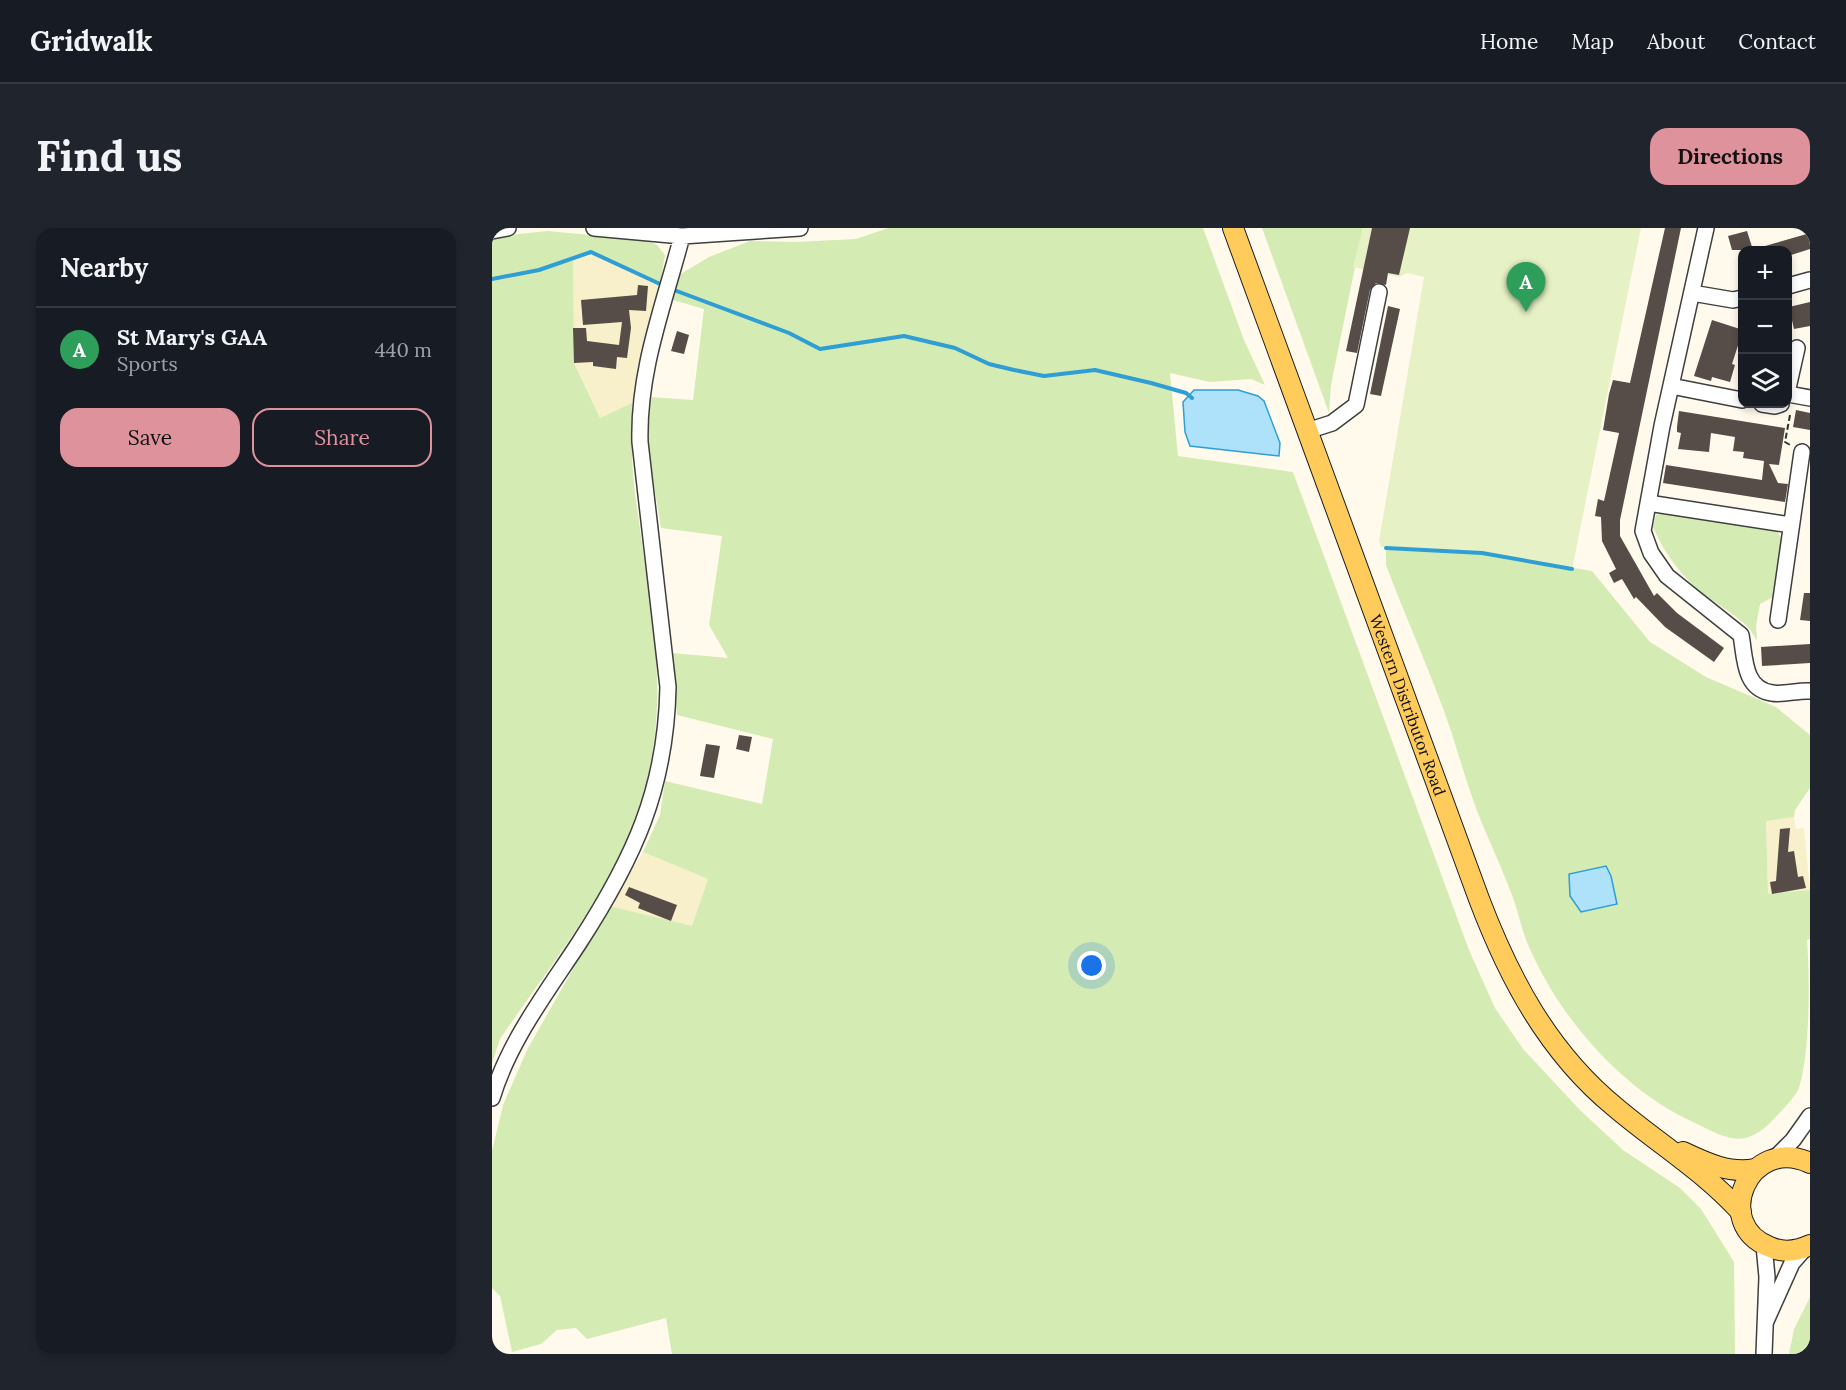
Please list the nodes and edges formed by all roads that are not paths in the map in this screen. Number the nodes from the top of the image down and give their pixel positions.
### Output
1 (508, 228) edge
2 (594, 228) edge
3 (800, 228) edge
4 (1233, 228) edge
5 (1706, 228) edge
6 (492, 231) edge
7 (682, 236) junction
8 (1810, 280) edge
9 (1792, 285) edge
10 (1379, 292) dead end
11 (1692, 293) junction
12 (1738, 299) edge
13 (1797, 348) dead end
14 (1792, 370) edge
15 (1671, 386) junction
16 (1810, 398) edge
17 (1738, 399) edge
18 (1792, 401) edge
19 (1307, 431) junction
20 (1802, 452) road end
21 (1648, 503) junction
22 (1791, 525) junction
23 (1778, 620) dead end
24 (1810, 691) edge
25 (492, 1098) edge
26 (1810, 1116) edge
27 (1654, 1138) junction
28 (1775, 1158) junction
29 (1810, 1163) edge
30 (1755, 1169) junction
31 (1741, 1212) junction
32 (1764, 1245) junction
33 (1809, 1246) edge
34 (1766, 1321) junction
35 (1764, 1354) edge

1 - 6 street
2 - 7 street
3 - 7 street
4 - 19 main road, Western Distributor Road
5 - 11 street
7 - 25 street
8 - 9 street
10 - 19 street
11 - 12 street
11 - 15 street
13 - 14 street
15 - 17 street
15 - 21 street
16 - 18 street
19 - 27 main road, Western Distributor Road
20 - 22 street
21 - 22 street
21 - 24 street
22 - 23 street
26 - 28 street
27 - 30 main road, Western Distributor Road
27 - 31 main road, Western Distributor Road
28 - 29 main road
28 - 30 main road
30 - 31 main road
31 - 32 main road, Western Distributor Road
32 - 33 main road
32 - 34 street
33 - 34 street
34 - 35 street

